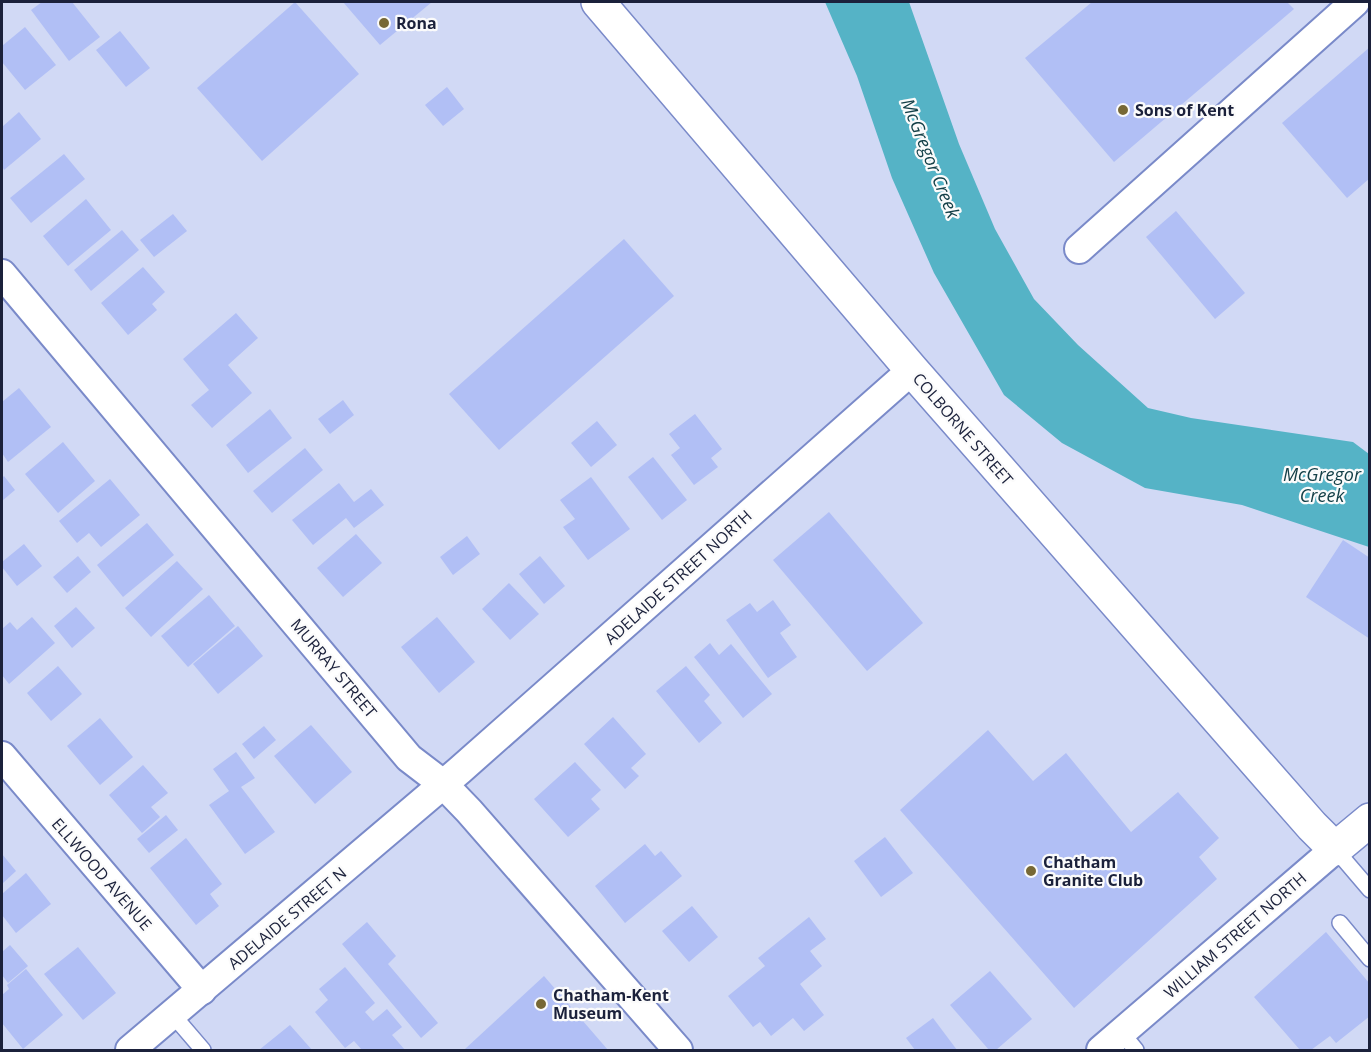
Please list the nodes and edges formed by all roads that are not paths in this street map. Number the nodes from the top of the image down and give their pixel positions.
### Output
1 (598, 2) edge
2 (1355, 2) edge
3 (1079, 249) dead end
4 (2, 274) edge
5 (912, 370) junction
6 (2, 756) edge
7 (443, 784) junction
8 (1370, 820) edge
9 (1335, 849) junction
10 (1370, 890) edge
11 (1340, 923) dead end
12 (1370, 959) edge
13 (202, 990) junction
14 (173, 1015) junction
15 (1120, 1044) edge
16 (130, 1050) edge
17 (203, 1050) edge
18 (678, 1050) edge

1 - 5 street, COLBORNE STREET
2 - 3 street
4 - 7 street, MURRAY STREET
5 - 7 street, ADELAIDE STREET NORTH
5 - 9 street, COLBORNE STREET
6 - 13 street, ELLWOOD AVENUE
7 - 13 street, ADELAIDE STREET N
7 - 18 street, MURRAY STREET
8 - 9 street, WILLIAM STREET NORTH
9 - 10 lane
9 - 15 street, WILLIAM STREET NORTH
11 - 12 lane
13 - 14 street, ADELAIDE STREET N
14 - 16 street, ADELAIDE STREET N
14 - 17 lane

